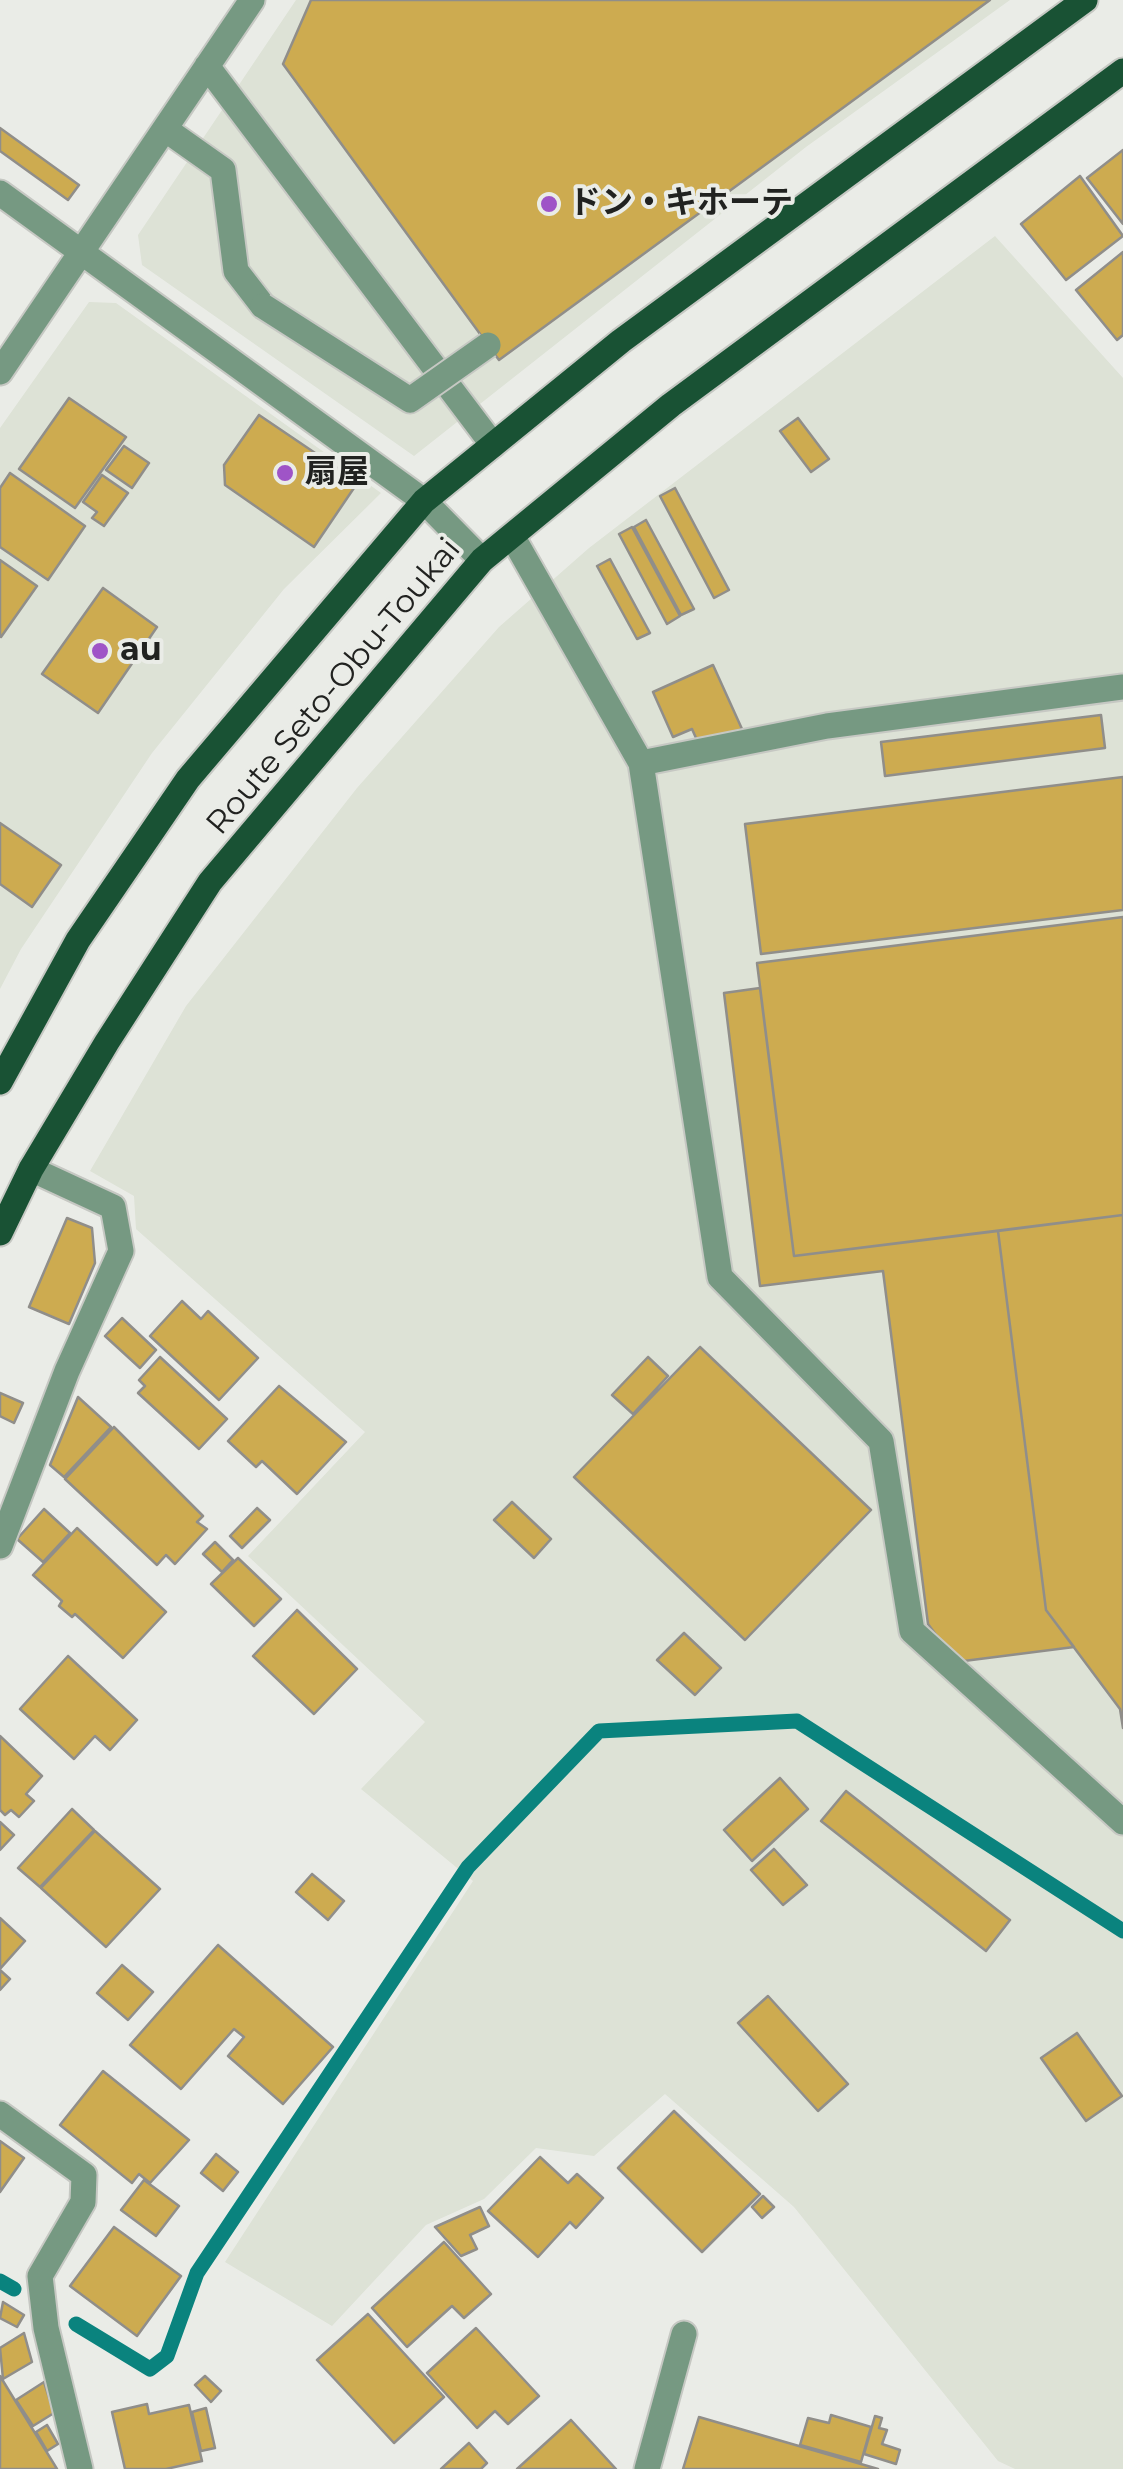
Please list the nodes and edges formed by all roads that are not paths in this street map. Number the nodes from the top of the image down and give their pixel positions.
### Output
1 (252, 0) edge
2 (1085, 0) edge
3 (207, 66) junction
4 (1123, 72) edge
5 (166, 128) junction
6 (0, 193) edge
7 (82, 252) junction
8 (488, 345) dead end
9 (0, 372) edge
10 (493, 445) junction
11 (424, 501) junction
12 (512, 536) junction
13 (482, 560) junction
14 (1123, 686) edge
15 (642, 764) junction
16 (0, 1082) edge
17 (31, 1169) junction
18 (0, 1233) edge
19 (0, 1546) edge
20 (1123, 1822) edge
21 (0, 2114) edge
22 (684, 2334) dead end
23 (80, 2469) edge
24 (647, 2469) edge

1 - 3 street
2 - 10 main road, Route Seto-Obu-Toukai
3 - 5 street
3 - 10 street
4 - 12 main road, Route Seto-Obu-Toukai
5 - 7 street
5 - 8 street, bridge
6 - 7 street
7 - 9 street
7 - 11 street
10 - 11 main road, Route Seto-Obu-Toukai
11 - 13 street
11 - 16 main road, Route Seto-Obu-Toukai
12 - 13 main road, Route Seto-Obu-Toukai
12 - 15 street
13 - 17 main road, Route Seto-Obu-Toukai
14 - 15 street
15 - 20 street
17 - 18 main road, Route Seto-Obu-Toukai
17 - 19 street
21 - 23 street
22 - 24 street

